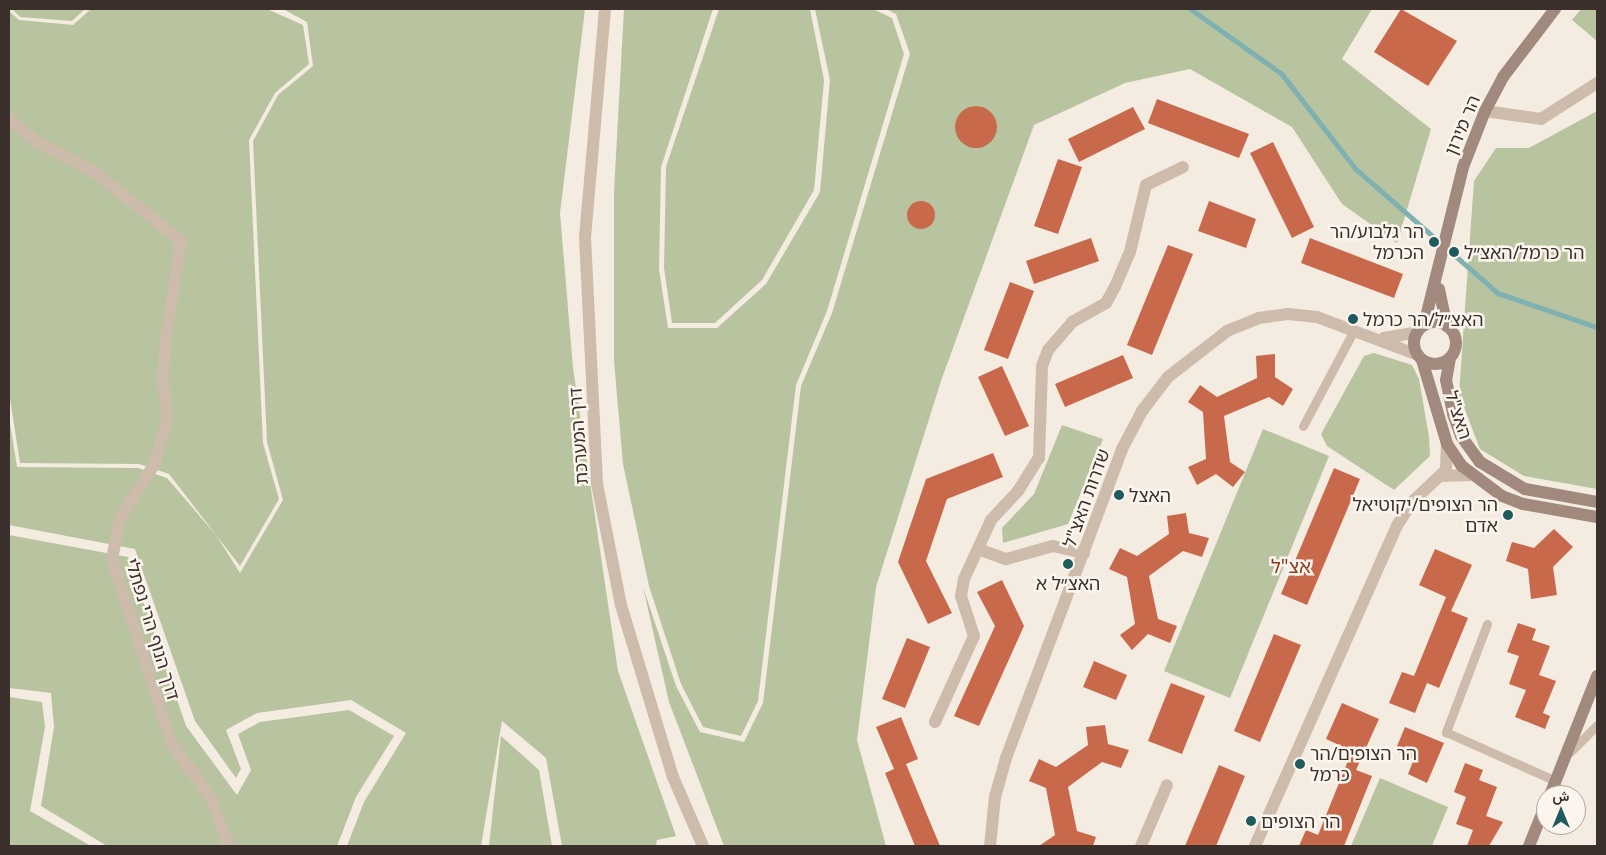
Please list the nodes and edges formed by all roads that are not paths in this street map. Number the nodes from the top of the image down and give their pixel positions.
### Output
1 (605, 9) edge
2 (1555, 9) edge
3 (1597, 83) edge
4 (1485, 111) junction
5 (9, 118) edge
6 (1183, 167) dead end
7 (1439, 271) junction
8 (1447, 326) junction
9 (1420, 329) junction
10 (1359, 332) junction
11 (1420, 358) junction
12 (1450, 358) junction
13 (1303, 426) dead end
14 (1447, 444) junction
15 (1472, 475) junction
16 (1441, 476) junction
17 (1597, 502) edge
18 (1597, 517) edge
19 (978, 549) junction
20 (1084, 553) junction
21 (1487, 624) dead end
22 (1597, 676) edge
23 (936, 722) dead end
24 (1597, 725) edge
25 (1563, 763) junction
26 (1556, 781) junction
27 (1166, 785) dead end
28 (1554, 785) edge
29 (1536, 829) edge
30 (229, 846) edge
31 (703, 846) edge
32 (990, 846) edge
33 (1141, 846) edge
34 (1255, 846) edge
35 (1529, 846) edge

1 - 31 street, דרך המערכת
2 - 4 street, הר מירון
3 - 4 street
4 - 7 street, הר מירון
5 - 30 street, דרך הנוף הרי נפתלי
6 - 19 street
7 - 8 street, הר מירון
7 - 9 street, הר מירון
8 - 9 street
8 - 12 street
9 - 10 street, שדרות האצ"ל
9 - 11 street
10 - 11 street, שדרות האצ"ל
10 - 13 lane
10 - 20 street, שדרות האצ"ל
11 - 12 street
11 - 14 street, האצ"ל
12 - 17 street, האצ"ל
14 - 15 street, האצ"ל
14 - 16 street
15 - 16 street
15 - 18 street
16 - 34 street
19 - 20 street
19 - 23 street
20 - 32 street, שדרות האצ"ל
21 - 26 lane
22 - 25 street
24 - 25 lane
25 - 26 street
26 - 28 street
27 - 33 street
29 - 35 street

